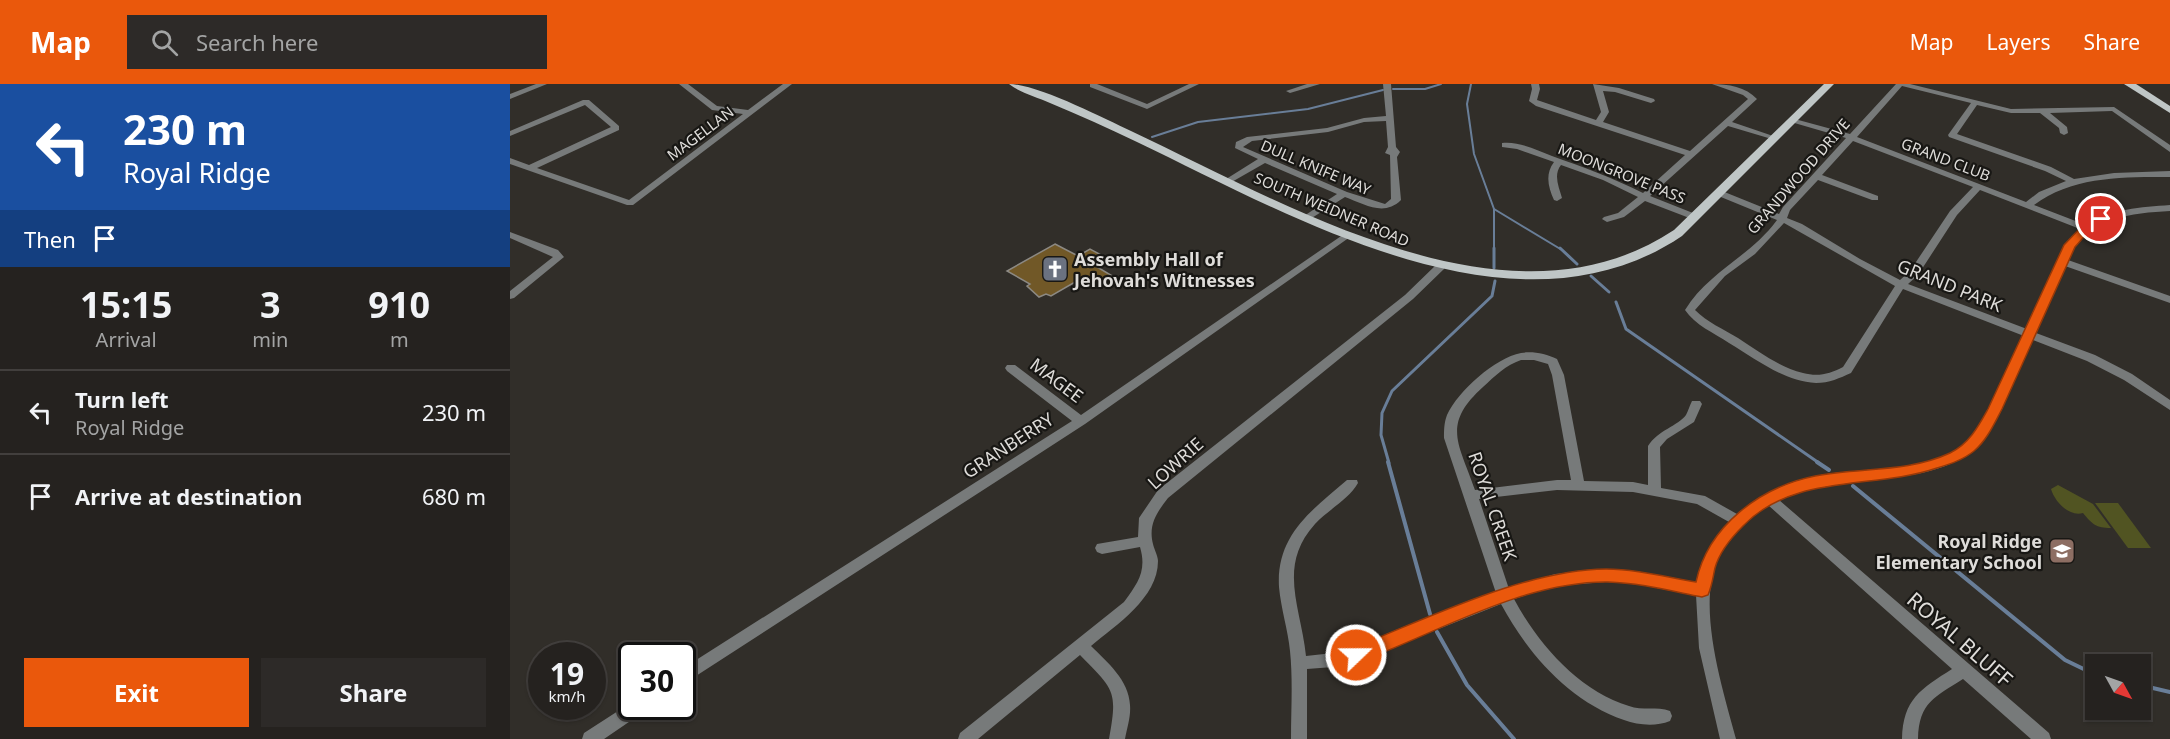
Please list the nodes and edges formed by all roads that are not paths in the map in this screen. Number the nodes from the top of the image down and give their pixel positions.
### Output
1 (543, 84) edge
2 (683, 84) edge
3 (788, 84) edge
4 (1014, 84) edge
5 (1094, 84) edge
6 (1195, 84) edge
7 (1316, 84) edge
8 (1387, 84) edge
9 (1535, 84) edge
10 (1716, 84) edge
11 (1829, 84) edge
12 (1900, 84) edge
13 (2129, 84) edge
14 (1597, 86) edge
15 (1290, 91) dead end
16 (510, 97) edge
17 (1651, 101) dead end
18 (1975, 103) junction
19 (2170, 110) edge
20 (2043, 111) junction
21 (750, 112) junction
22 (1390, 118) junction
23 (1794, 120) junction
24 (1598, 123) junction
25 (1726, 123) junction
26 (2064, 133) dead end
27 (510, 134) edge
28 (1850, 137) junction
29 (1775, 138) junction
30 (1505, 145) dead end
31 (2170, 149) edge
32 (1691, 154) junction
33 (1263, 160) junction
34 (510, 161) edge
35 (1560, 161) junction
36 (529, 168) junction
37 (2170, 174) edge
38 (1816, 176) junction
39 (1227, 181) junction
40 (2074, 182) junction
41 (1978, 186) junction
42 (1719, 193) junction
43 (1344, 194) junction
44 (1644, 197) junction
45 (1557, 198) dead end
46 (1875, 198) dead end
47 (2170, 201) edge
48 (2027, 205) junction
49 (2170, 208) edge
50 (2115, 214) junction
51 (1695, 217) junction
52 (1307, 218) junction
53 (1782, 218) junction
54 (1607, 219) dead end
55 (2086, 228) junction
56 (1347, 235) junction
57 (511, 236) edge
58 (2062, 261) junction
59 (1440, 267) junction
60 (1902, 285) junction
61 (510, 296) edge
62 (2170, 300) edge
63 (2031, 334) junction
64 (1011, 368) dead end
65 (1696, 404) dead end
66 (2170, 406) edge
67 (1080, 421) junction
68 (1352, 483) dead end
69 (1578, 484) junction
70 (1655, 490) junction
71 (1471, 495) junction
72 (1768, 498) junction
73 (1738, 521) junction
74 (1145, 541) junction
75 (1102, 548) dead end
76 (1702, 590) junction
77 (1504, 596) junction
78 (1082, 647) junction
79 (1299, 663) junction
80 (696, 669) edge
81 (1964, 670) junction
82 (1664, 716) dead end
83 (618, 720) edge
84 (590, 739) edge
85 (966, 739) edge
86 (1117, 739) edge
87 (1299, 739) edge
88 (1728, 739) edge
89 (1910, 739) edge
90 (2043, 739) edge

1 - 16 street
2 - 21 street
3 - 21 street, MAGELLAN
4 - 39 main road, SOUTH WEIDNER ROAD
5 - 6 street
7 - 15 street
8 - 22 street
9 - 24 street
10 - 25 street
11 - 23 main road, SOUTH WEIDNER ROAD
12 - 18 street
12 - 28 street, GRANDWOOD DRIVE
13 - 19 main road
14 - 17 street
14 - 24 street
18 - 20 street
18 - 40 street
20 - 26 street
20 - 31 street
21 - 36 street, MAGELLAN
22 - 33 street, DULL KNIFE WAY
22 - 43 street, DULL KNIFE WAY
23 - 28 street, GRAND CLUB
23 - 29 main road, SOUTH WEIDNER ROAD
24 - 32 street
25 - 29 street
25 - 32 street
27 - 36 street
28 - 38 street, GRANDWOOD DRIVE
28 - 41 street, GRAND CLUB
29 - 42 main road, SOUTH WEIDNER ROAD
30 - 35 street, MOONGROVE PASS
32 - 44 street
33 - 39 street
33 - 43 street, DULL KNIFE WAY
34 - 36 street
35 - 44 street, MOONGROVE PASS
35 - 45 street
37 - 40 street
38 - 46 street
38 - 53 street, GRANDWOOD DRIVE
39 - 52 main road, SOUTH WEIDNER ROAD
40 - 48 street
41 - 48 street, GRAND CLUB
41 - 60 street
42 - 51 main road, SOUTH WEIDNER ROAD
42 - 53 street, GRAND PARK
43 - 52 street
44 - 51 street, MOONGROVE PASS
44 - 54 street
47 - 50 street
48 - 55 street, GRAND CLUB
49 - 50 street
50 - 55 street
51 - 59 main road, SOUTH WEIDNER ROAD
52 - 56 main road, SOUTH WEIDNER ROAD
53 - 60 street, GRAND PARK
53 - 60 street, GRANDWOOD DRIVE
55 - 58 street
56 - 59 main road, SOUTH WEIDNER ROAD
56 - 67 street, GRANBERRY
57 - 61 street
58 - 62 street
58 - 63 street
59 - 74 street, LOWRIE
60 - 63 street, GRAND PARK
63 - 66 street, GRAND PARK
63 - 72 street
64 - 67 street, MAGEE
65 - 70 street
67 - 80 street, GRANBERRY
68 - 79 street
69 - 70 street
69 - 71 street
69 - 71 street, ROYAL CREEK
70 - 73 street
71 - 77 street, ROYAL CREEK
72 - 73 street
72 - 81 street, ROYAL BLUFF
73 - 76 street
74 - 75 street
74 - 78 street, LOWRIE
76 - 77 street
76 - 88 street
77 - 79 street
77 - 82 street, ROYAL CREEK
78 - 85 street, LOWRIE
78 - 86 street
79 - 87 street
81 - 89 street
81 - 90 street, ROYAL BLUFF
83 - 84 street

